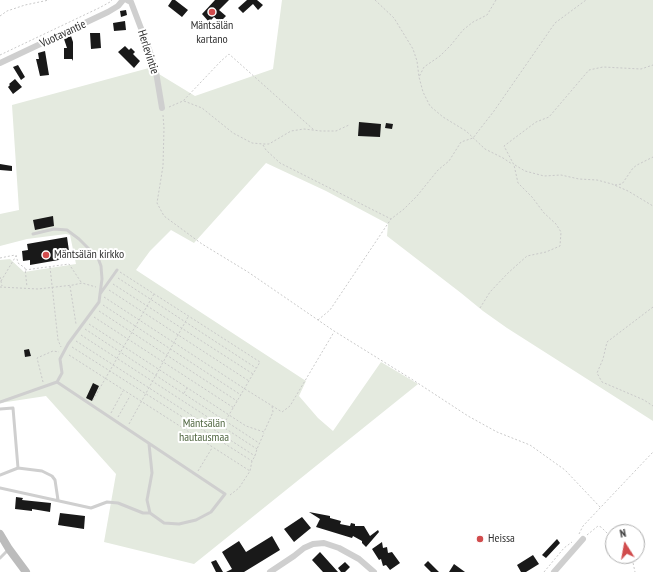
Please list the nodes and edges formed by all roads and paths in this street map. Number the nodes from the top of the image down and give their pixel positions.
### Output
1 (49, 0) edge
2 (112, 0) edge
3 (123, 0) edge
4 (126, 0) edge
5 (375, 0) edge
6 (496, 0) edge
7 (586, 0) edge
8 (0, 16) edge
9 (0, 55) edge
10 (0, 63) edge
11 (653, 65) edge
12 (419, 77) junction
13 (184, 101) junction
14 (162, 108) junction
15 (349, 125) dead end
16 (314, 130) junction
17 (473, 138) junction
18 (263, 144) junction
19 (653, 157) edge
20 (514, 165) junction
21 (612, 184) junction
22 (653, 206) edge
23 (391, 219) junction
24 (33, 234) dead end
25 (16, 255) junction
26 (0, 258) edge
27 (50, 267) junction
28 (25, 270) junction
29 (117, 270) joint
30 (114, 275) junction
31 (0, 277) edge
32 (1, 281) junction
33 (109, 282) junction
34 (82, 283) junction
35 (70, 285) junction
36 (1, 287) edge
37 (53, 287) junction
38 (27, 288) junction
39 (106, 288) junction
40 (100, 294) junction
41 (154, 294) junction
42 (100, 302) junction
43 (653, 306) edge
44 (480, 308) dead end
45 (95, 309) junction
46 (90, 314) junction
47 (188, 316) junction
48 (318, 320) junction
49 (85, 321) junction
50 (185, 322) junction
51 (82, 326) junction
52 (181, 328) junction
53 (334, 331) junction
54 (77, 332) junction
55 (178, 335) junction
56 (72, 339) junction
57 (174, 342) junction
58 (68, 344) junction
59 (124, 346) junction
60 (170, 349) junction
61 (64, 352) junction
62 (120, 352) junction
63 (167, 355) junction
64 (163, 362) junction
65 (256, 368) junction
66 (159, 369) junction
67 (253, 374) junction
68 (156, 375) junction
69 (249, 381) junction
70 (57, 382) junction
71 (44, 386) junction
72 (187, 387) junction
73 (245, 389) junction
74 (124, 390) junction
75 (184, 393) junction
76 (131, 395) junction
77 (241, 395) junction
78 (238, 401) junction
79 (0, 402) edge
80 (91, 404) junction
81 (272, 405) junction
82 (653, 406) edge
83 (234, 408) junction
84 (0, 409) edge
85 (229, 414) junction
86 (109, 417) junction
87 (226, 420) junction
88 (116, 421) junction
89 (126, 428) junction
90 (264, 432) junction
91 (260, 442) junction
92 (149, 444) junction
93 (212, 447) junction
94 (256, 449) junction
95 (653, 452) edge
96 (255, 456) junction
97 (252, 461) junction
98 (18, 468) junction
99 (250, 471) junction
100 (0, 475) edge
101 (196, 475) junction
102 (0, 488) edge
103 (225, 494) junction
104 (58, 500) junction
105 (600, 507) junction
106 (150, 513) junction
107 (605, 532) edge
108 (0, 534) edge
109 (578, 541) junction
110 (9, 549) junction
111 (0, 558) edge
112 (26, 572) edge
113 (270, 572) edge
114 (374, 572) edge
115 (544, 572) edge
116 (554, 572) edge

1 - 8 path
2 - 9 path
3 - 10 street, Vuotavantie
4 - 14 street, Herlevintie
5 - 12 path
6 - 12 path
7 - 17 path
11 - 20 path
12 - 17 path
13 - 14 path
13 - 16 path
13 - 18 path
14 - 48 path
15 - 16 path
16 - 18 path
17 - 20 path
17 - 23 path
18 - 23 path
19 - 21 path
20 - 21 path
20 - 44 path
21 - 22 path
23 - 48 path
24 - 40 lane
25 - 26 path
25 - 28 path
25 - 32 path
27 - 28 path
27 - 34 path
27 - 37 path
28 - 38 path
29 - 30 lane
29 - 41 path
30 - 33 lane
30 - 50 path
31 - 32 path
32 - 36 path
33 - 39 lane
33 - 52 path
34 - 35 path
34 - 40 path
35 - 37 path
35 - 54 path
36 - 38 path
37 - 38 path
37 - 61 path
39 - 40 lane
39 - 55 path
40 - 42 lane
40 - 57 path
41 - 47 path
41 - 59 path
42 - 45 lane
42 - 60 path
43 - 82 path
45 - 46 lane
45 - 63 path
46 - 49 lane
46 - 64 path
47 - 50 path
47 - 65 path
48 - 53 path
49 - 51 lane
49 - 59 path
50 - 52 path
50 - 65 path
51 - 54 lane
51 - 62 path
52 - 55 path
52 - 67 path
53 - 81 path
53 - 105 path
54 - 56 lane
54 - 94 path
55 - 57 path
55 - 69 path
56 - 58 lane
56 - 96 path
57 - 60 path
57 - 73 path
58 - 61 lane
58 - 97 path
59 - 62 path
59 - 66 path
60 - 63 path
60 - 77 path
61 - 70 lane
61 - 71 path
61 - 74 path
62 - 68 path
62 - 80 path
63 - 64 path
63 - 78 path
64 - 66 path
64 - 83 path
65 - 67 path
66 - 68 path
66 - 72 path
67 - 69 path
68 - 75 path
68 - 89 path
69 - 73 path
70 - 71 lane
70 - 80 lane
71 - 79 lane
72 - 75 path
72 - 85 path
73 - 77 path
73 - 81 path
74 - 76 path
74 - 86 path
75 - 87 path
76 - 88 path
76 - 93 path
77 - 78 path
78 - 83 path
80 - 86 lane
81 - 90 path
83 - 85 path
84 - 98 lane
85 - 87 path
85 - 90 path
86 - 88 lane
87 - 91 path
88 - 89 lane
89 - 92 lane
90 - 91 path
91 - 94 path
92 - 101 lane
92 - 106 lane
93 - 99 path
93 - 101 path
94 - 96 path
95 - 105 path
96 - 97 path
97 - 99 path
98 - 100 lane
98 - 104 lane
99 - 103 path
101 - 103 lane
102 - 104 lane
103 - 106 lane
104 - 106 lane
105 - 109 path
107 - 109 path
108 - 110 main road
109 - 115 path
109 - 116 street
110 - 111 lane
110 - 112 main road
113 - 114 street

